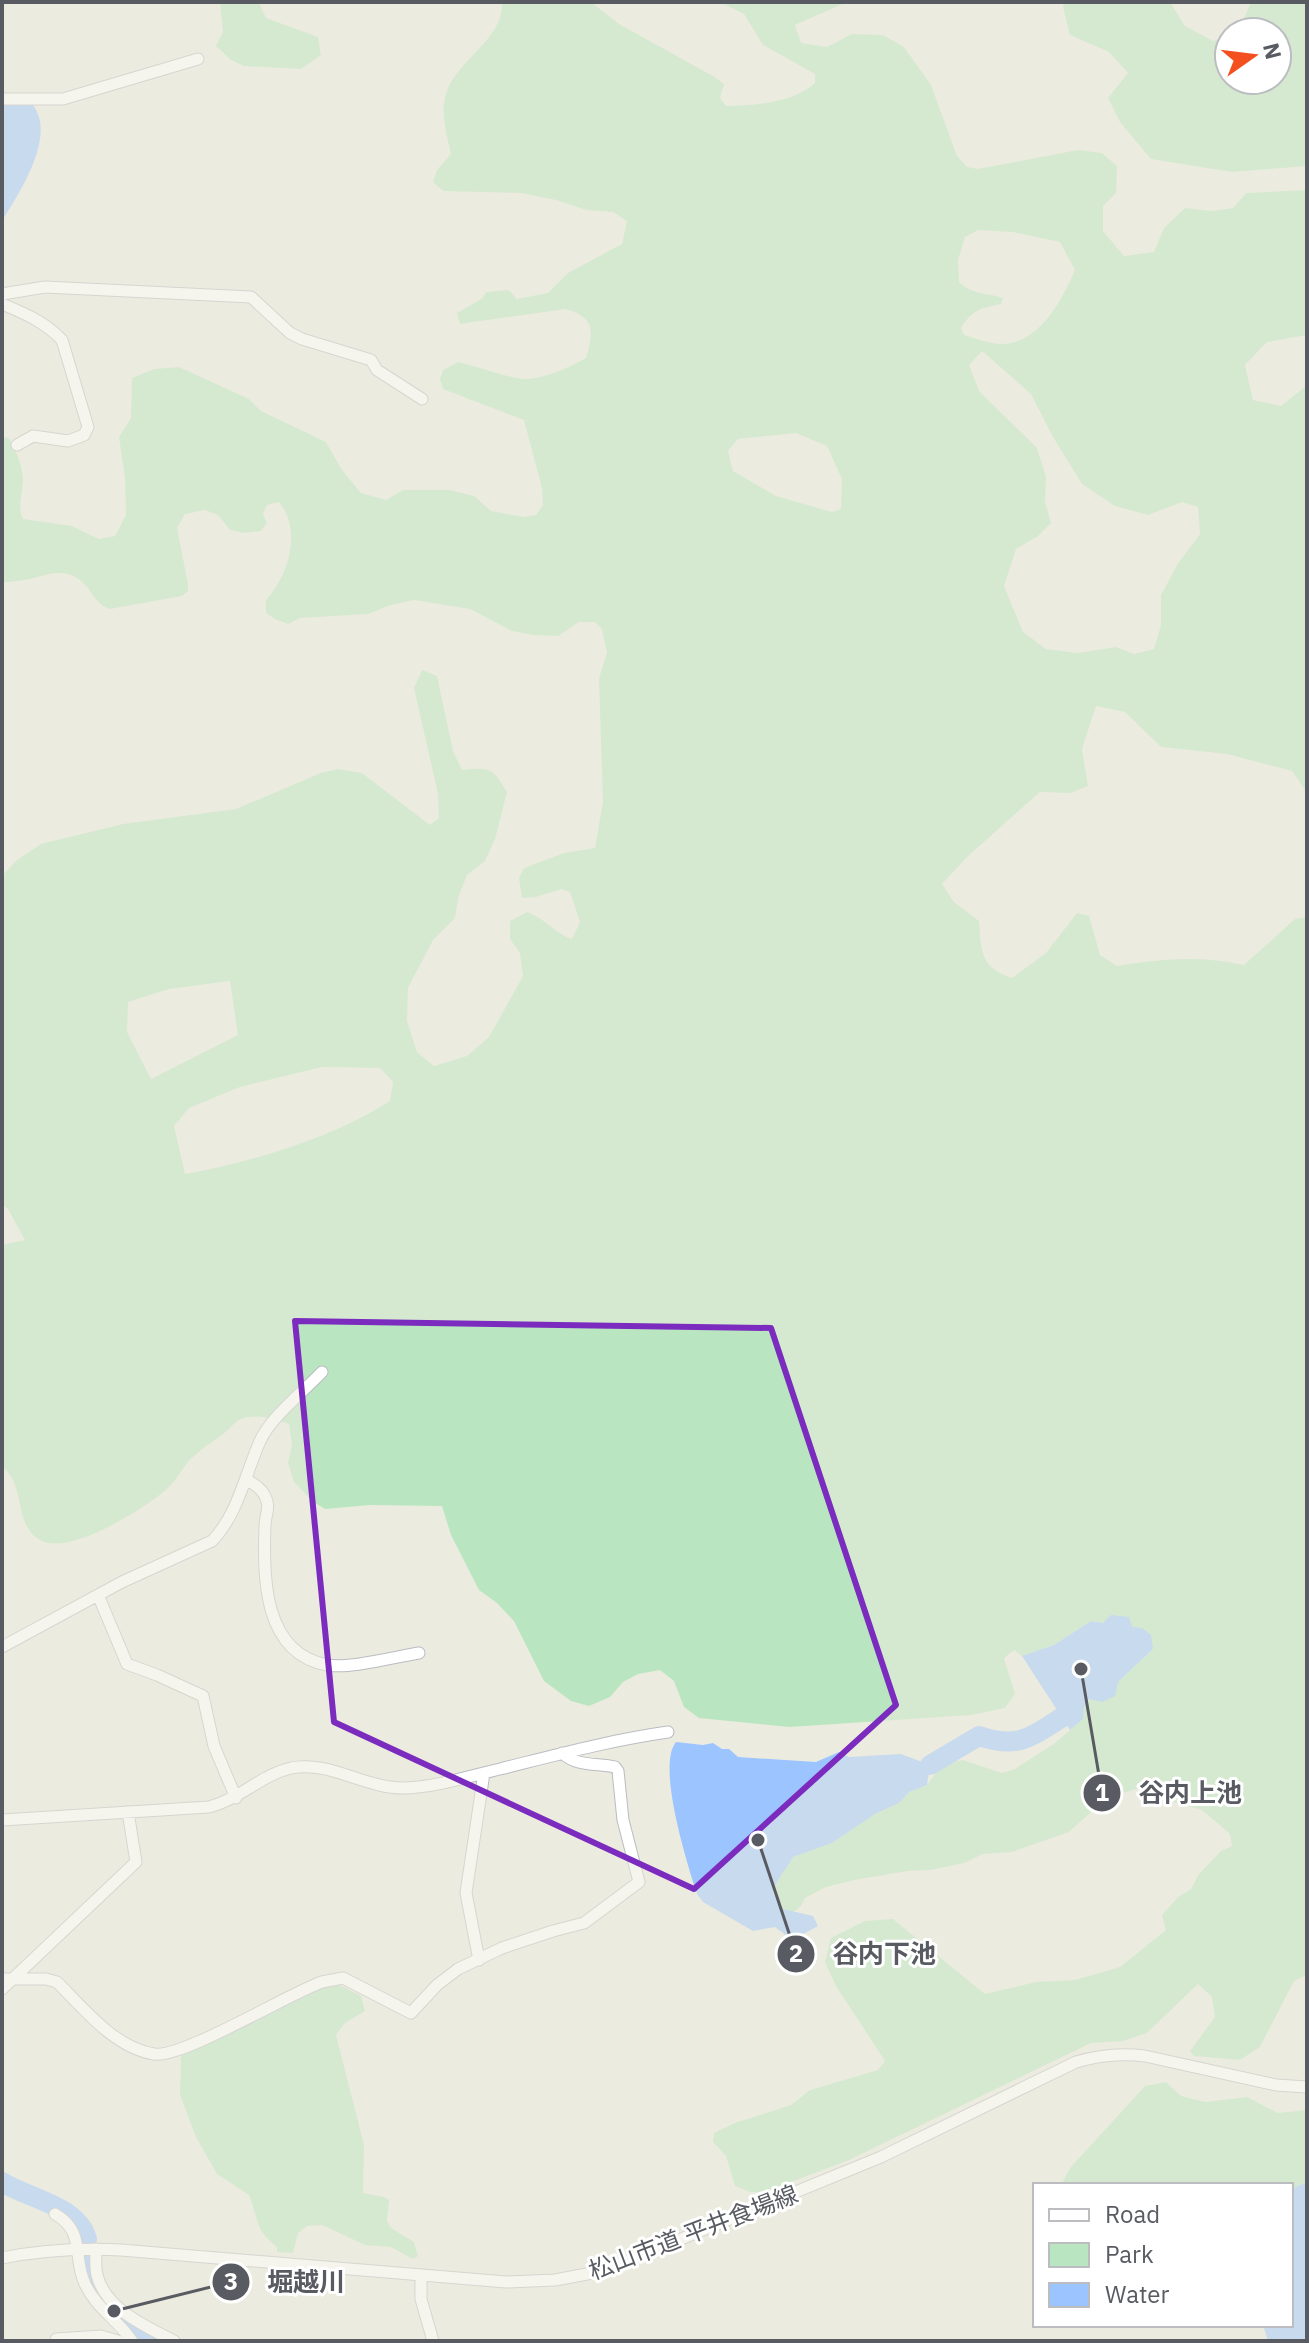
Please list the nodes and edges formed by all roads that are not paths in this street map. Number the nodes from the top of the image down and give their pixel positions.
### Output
1 (198, 59) dead end
2 (2, 99) edge
3 (2, 294) edge
4 (2, 304) edge
5 (422, 399) dead end
6 (17, 445) dead end
7 (322, 1372) dead end
8 (247, 1480) junction
9 (98, 1595) junction
10 (2, 1647) edge
11 (419, 1653) dead end
12 (668, 1732) dead end
13 (562, 1753) junction
14 (484, 1773) junction
15 (236, 1798) junction
16 (128, 1812) junction
17 (2, 1820) edge
18 (479, 1960) junction
19 (8, 1979) edge
20 (2, 1989) edge
21 (1307, 2087) edge
22 (55, 2214) dead end
23 (77, 2248) junction
24 (96, 2249) junction
25 (2, 2258) edge
26 (421, 2275) junction
27 (153, 2335) edge
28 (56, 2339) dead end
29 (118, 2341) edge
30 (132, 2341) edge
31 (174, 2341) edge
32 (433, 2341) edge

1 - 2 street
3 - 5 street
4 - 6 street
7 - 8 street
8 - 9 street
8 - 11 street
9 - 10 street
9 - 15 street
12 - 13 street
13 - 14 street
13 - 18 street
14 - 15 street
14 - 18 street
15 - 16 street
16 - 17 street
16 - 19 street
18 - 19 street
19 - 20 street
21 - 26 street, 松山市道 平井食場線
22 - 23 street
23 - 24 street, 松山市道 平井食場線
23 - 25 street, 松山市道 平井食場線
23 - 30 street
24 - 26 street, 松山市道 平井食場線
24 - 27 street
26 - 32 street
27 - 31 street
28 - 29 street

